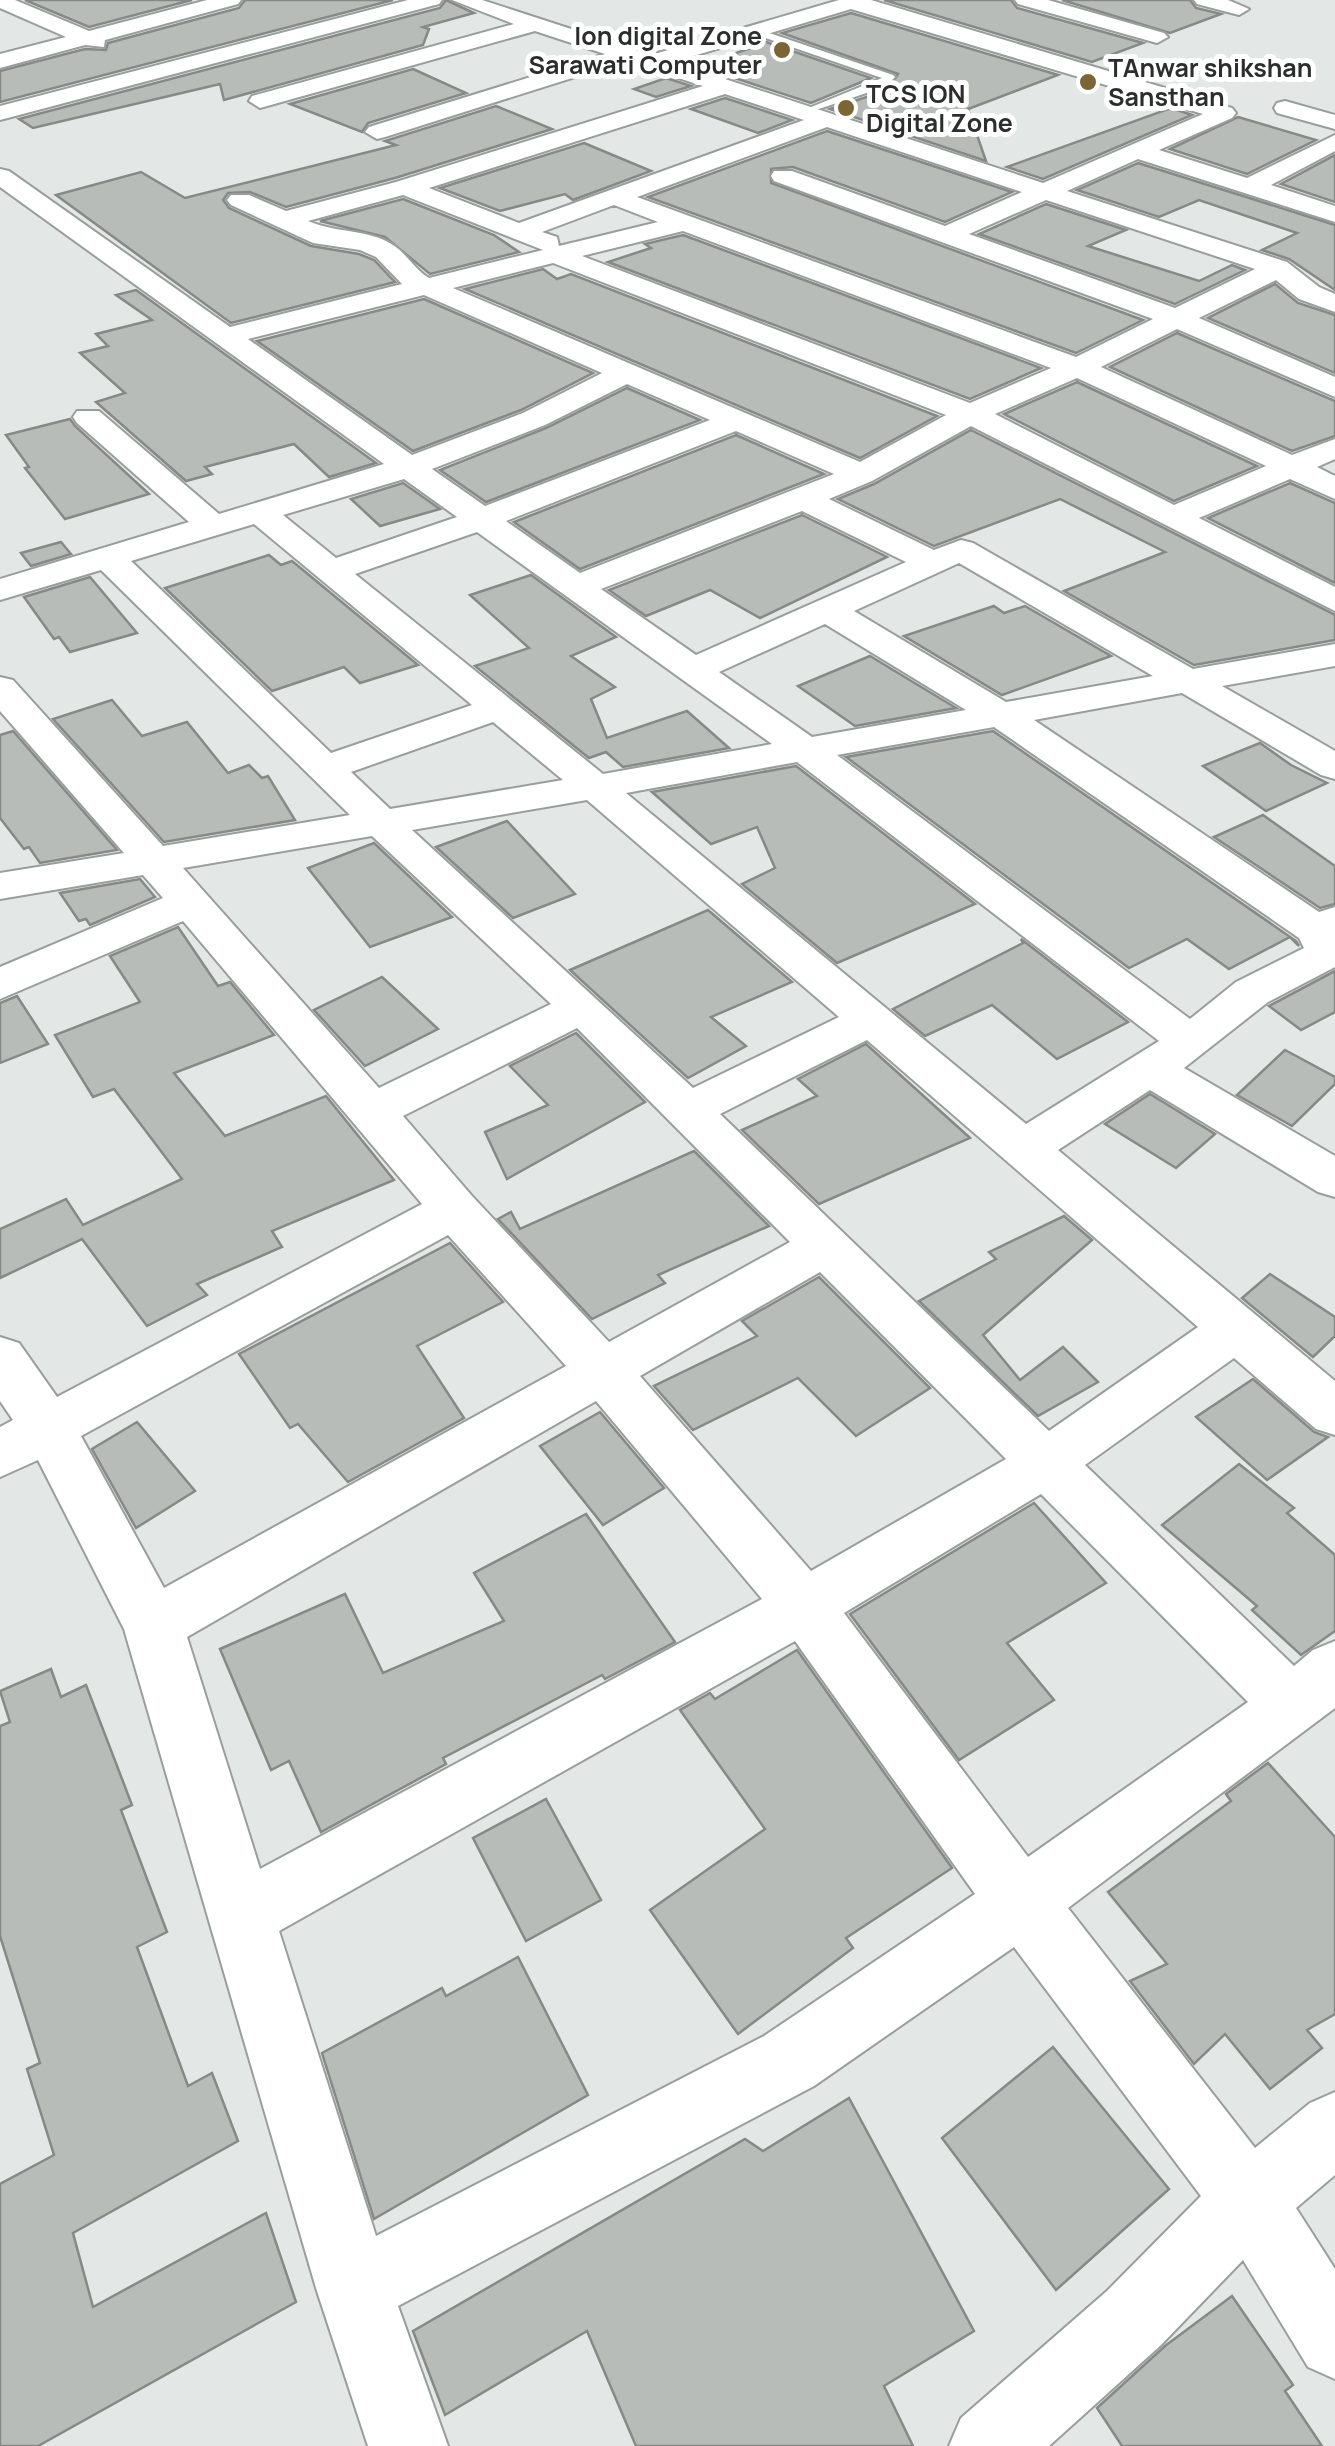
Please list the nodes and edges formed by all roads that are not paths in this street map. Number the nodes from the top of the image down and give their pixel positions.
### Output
1 (137, 0) edge
2 (231, 0) edge
3 (432, 0) edge
4 (462, 0) edge
5 (1025, 0) edge
6 (1204, 0) edge
7 (0, 1) edge
8 (857, 2) edge
9 (1239, 9) dead end
10 (316, 12) dead end
11 (174, 14) junction
12 (347, 23) junction
13 (536, 24) junction
14 (755, 32) junction
15 (1158, 37) dead end
16 (88, 39) junction
17 (630, 53) junction
18 (0, 61) edge
19 (654, 61) junction
20 (162, 72) junction
21 (730, 85) junction
22 (260, 102) dead end
23 (1285, 108) dead end
24 (0, 113) edge
25 (818, 116) junction
26 (1335, 122) edge
27 (377, 132) dead end
28 (1335, 142) edge
29 (1137, 151) junction
30 (0, 176) edge
31 (783, 176) dead end
32 (1253, 185) junction
33 (405, 188) junction
34 (1043, 192) junction
35 (617, 198) junction
36 (240, 200) dead end
37 (1335, 214) edge
38 (282, 220) junction
39 (684, 223) junction
40 (517, 232) junction
41 (945, 236) junction
42 (563, 253) junction
43 (1278, 268) junction
44 (426, 287) junction
45 (1326, 294) edge
46 (1178, 319) junction
47 (226, 336) junction
48 (1078, 367) junction
49 (627, 372) junction
50 (1335, 388) edge
51 (970, 414) junction
52 (88, 417) dead end
53 (738, 420) junction
54 (1335, 448) edge
55 (1289, 466) junction
56 (409, 467) junction
57 (860, 474) junction
58 (1335, 489) edge
59 (803, 499) junction
60 (259, 512) junction
61 (1175, 517) junction
62 (482, 519) junction
63 (213, 526) junction
64 (108, 558) junction
65 (932, 562) junction
66 (330, 572) junction
67 (2, 586) edge
68 (577, 586) junction
69 (1335, 601) edge
70 (826, 610) junction
71 (1335, 655) edge
72 (692, 670) junction
73 (1189, 681) junction
74 (0, 688) edge
75 (498, 708) junction
76 (1001, 714) junction
77 (804, 750) junction
78 (1335, 767) edge
79 (326, 768) junction
80 (595, 787) junction
81 (379, 821) junction
82 (150, 860) junction
83 (0, 886) edge
84 (188, 902) junction
85 (1328, 940) edge
86 (0, 984) edge
87 (582, 1006) junction
88 (872, 1019) junction
89 (1191, 1042) junction
90 (1150, 1068) junction
91 (688, 1110) junction
92 (372, 1112) junction
93 (1024, 1148) junction
94 (1335, 1179) edge
95 (454, 1209) junction
96 (826, 1245) junction
97 (1236, 1328) junction
98 (0, 1358) edge
99 (604, 1372) junction
100 (1335, 1413) edge
101 (24, 1440) edge
102 (1046, 1463) junction
103 (804, 1606) junction
104 (153, 1625) junction
105 (1314, 1688) edge
106 (1022, 1902) junction
107 (240, 1916) junction
108 (1335, 2128) edge
109 (1250, 2200) junction
110 (354, 2288) junction
111 (1335, 2340) edge
112 (408, 2446) edge
113 (989, 2446) edge

1 - 11 street
2 - 11 street
3 - 12 street
4 - 13 street
5 - 15 street
6 - 9 street
7 - 16 street
8 - 14 street
8 - 29 street
10 - 12 street
11 - 16 street
12 - 20 street
13 - 17 street
13 - 22 street
14 - 19 street
14 - 25 lane
16 - 18 street
16 - 20 street
17 - 19 street
17 - 27 street
19 - 21 street
20 - 24 street
21 - 25 street
21 - 33 street
23 - 26 street
25 - 34 street
25 - 35 street
28 - 32 street
29 - 32 street
29 - 34 street
30 - 47 street
31 - 41 street
32 - 37 street
33 - 38 street
33 - 40 street
34 - 41 street
34 - 43 street
35 - 39 street
35 - 40 street
36 - 38 street
38 - 44 street
39 - 42 street
39 - 48 street
40 - 42 street
41 - 46 street
42 - 44 street
42 - 51 street
43 - 45 street
43 - 46 street
44 - 47 street
44 - 49 street
46 - 48 street
46 - 50 street
47 - 56 street
48 - 51 street
48 - 55 street
49 - 53 street
49 - 56 street
51 - 57 street
51 - 61 street
52 - 63 street
53 - 57 street
53 - 62 street
54 - 55 street
55 - 58 street
55 - 61 street
56 - 60 street
56 - 62 street
57 - 59 street
59 - 65 street
59 - 68 street
60 - 63 street
60 - 66 street
61 - 69 street
62 - 66 street
62 - 68 street
63 - 64 street
64 - 67 street
64 - 79 street
65 - 70 street
65 - 73 street
66 - 75 street
68 - 72 street
70 - 72 street
70 - 76 street
71 - 73 street
72 - 77 street
73 - 76 street
73 - 78 street
74 - 82 street
75 - 79 street
75 - 80 street
76 - 77 street
76 - 85 street
77 - 80 street
77 - 89 street
79 - 81 street
80 - 81 street
80 - 88 street
81 - 82 street
81 - 87 street
82 - 83 street
82 - 84 street
84 - 86 street
84 - 92 street
85 - 89 street
87 - 91 street
87 - 92 street
88 - 91 street
88 - 93 street
89 - 90 street
90 - 93 street
90 - 94 street
91 - 96 street
92 - 95 street
93 - 97 street
95 - 99 street
95 - 101 street
96 - 99 street
96 - 102 street
97 - 100 street
97 - 102 street
98 - 101 street
99 - 103 street
99 - 104 street
101 - 104 street
102 - 103 street
102 - 105 street
103 - 106 street
103 - 107 street
104 - 107 street
105 - 106 street
106 - 109 street
106 - 110 street
107 - 110 street
108 - 109 street
109 - 111 street
109 - 113 street
110 - 112 street

